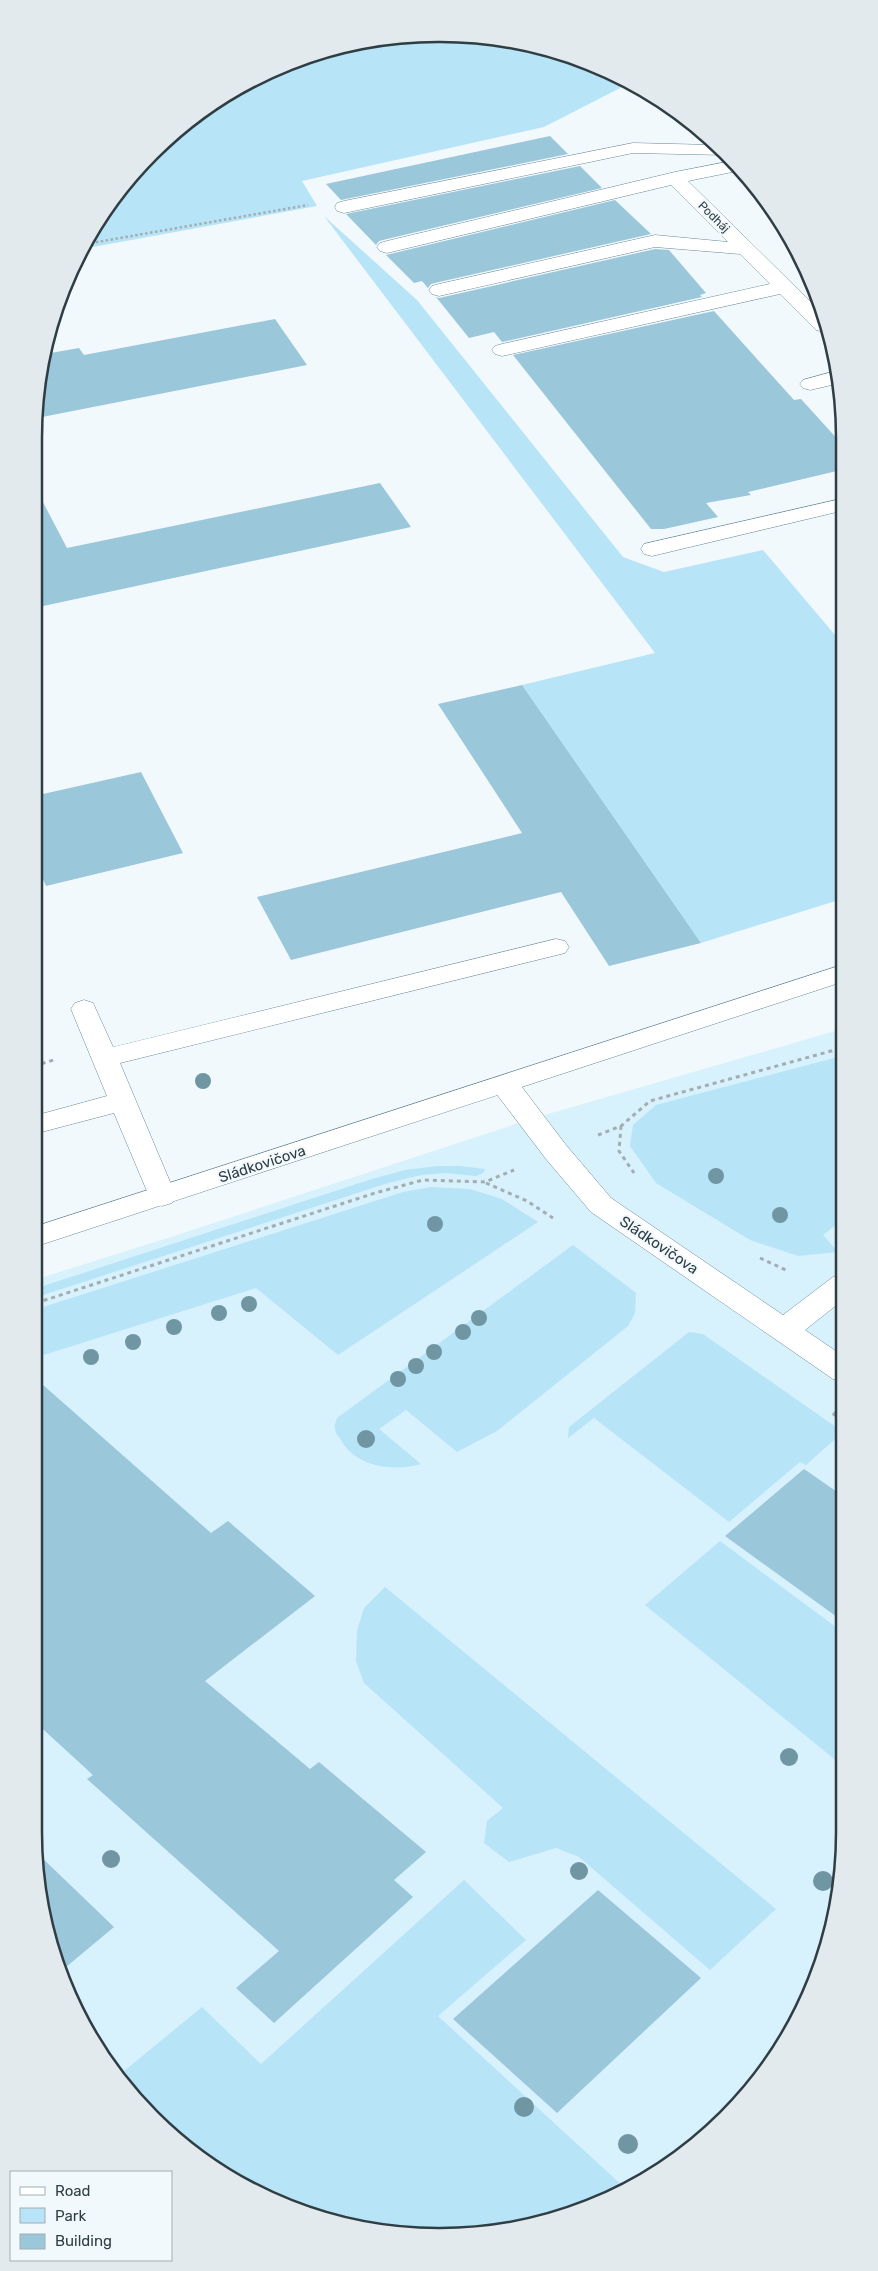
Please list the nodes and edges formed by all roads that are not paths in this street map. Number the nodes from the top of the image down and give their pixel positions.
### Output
1 (710, 151) edge
2 (727, 168) edge
3 (676, 178) junction
4 (344, 207) road end
5 (387, 247) dead end
6 (745, 249) junction
7 (438, 290) dead end
8 (798, 294) edge
9 (815, 316) edge
10 (502, 350) dead end
11 (831, 379) edge
12 (810, 384) dead end
13 (836, 506) edge
14 (652, 549) dead end
15 (556, 947) dead end
16 (836, 975) edge
17 (84, 1009) dead end
18 (104, 1058) junction
19 (505, 1085) junction
20 (123, 1101) junction
21 (42, 1123) edge
22 (162, 1196) junction
23 (42, 1234) edge
24 (836, 1290) edge
25 (783, 1331) junction
26 (836, 1367) edge

1 - 4 main road
2 - 3 main road
3 - 5 main road
3 - 6 main road, Podháj
6 - 7 main road
6 - 8 main road, Podháj
8 - 9 main road, Podháj
8 - 10 main road
11 - 12 main road
13 - 14 main road
15 - 18 main road
16 - 19 main road, Sládkovičova
17 - 18 main road
18 - 20 main road
19 - 22 main road, Sládkovičova
19 - 25 main road, Sládkovičova
20 - 21 main road
20 - 22 main road
22 - 23 main road, Sládkovičova
24 - 25 main road
25 - 26 main road, Sládkovičova

